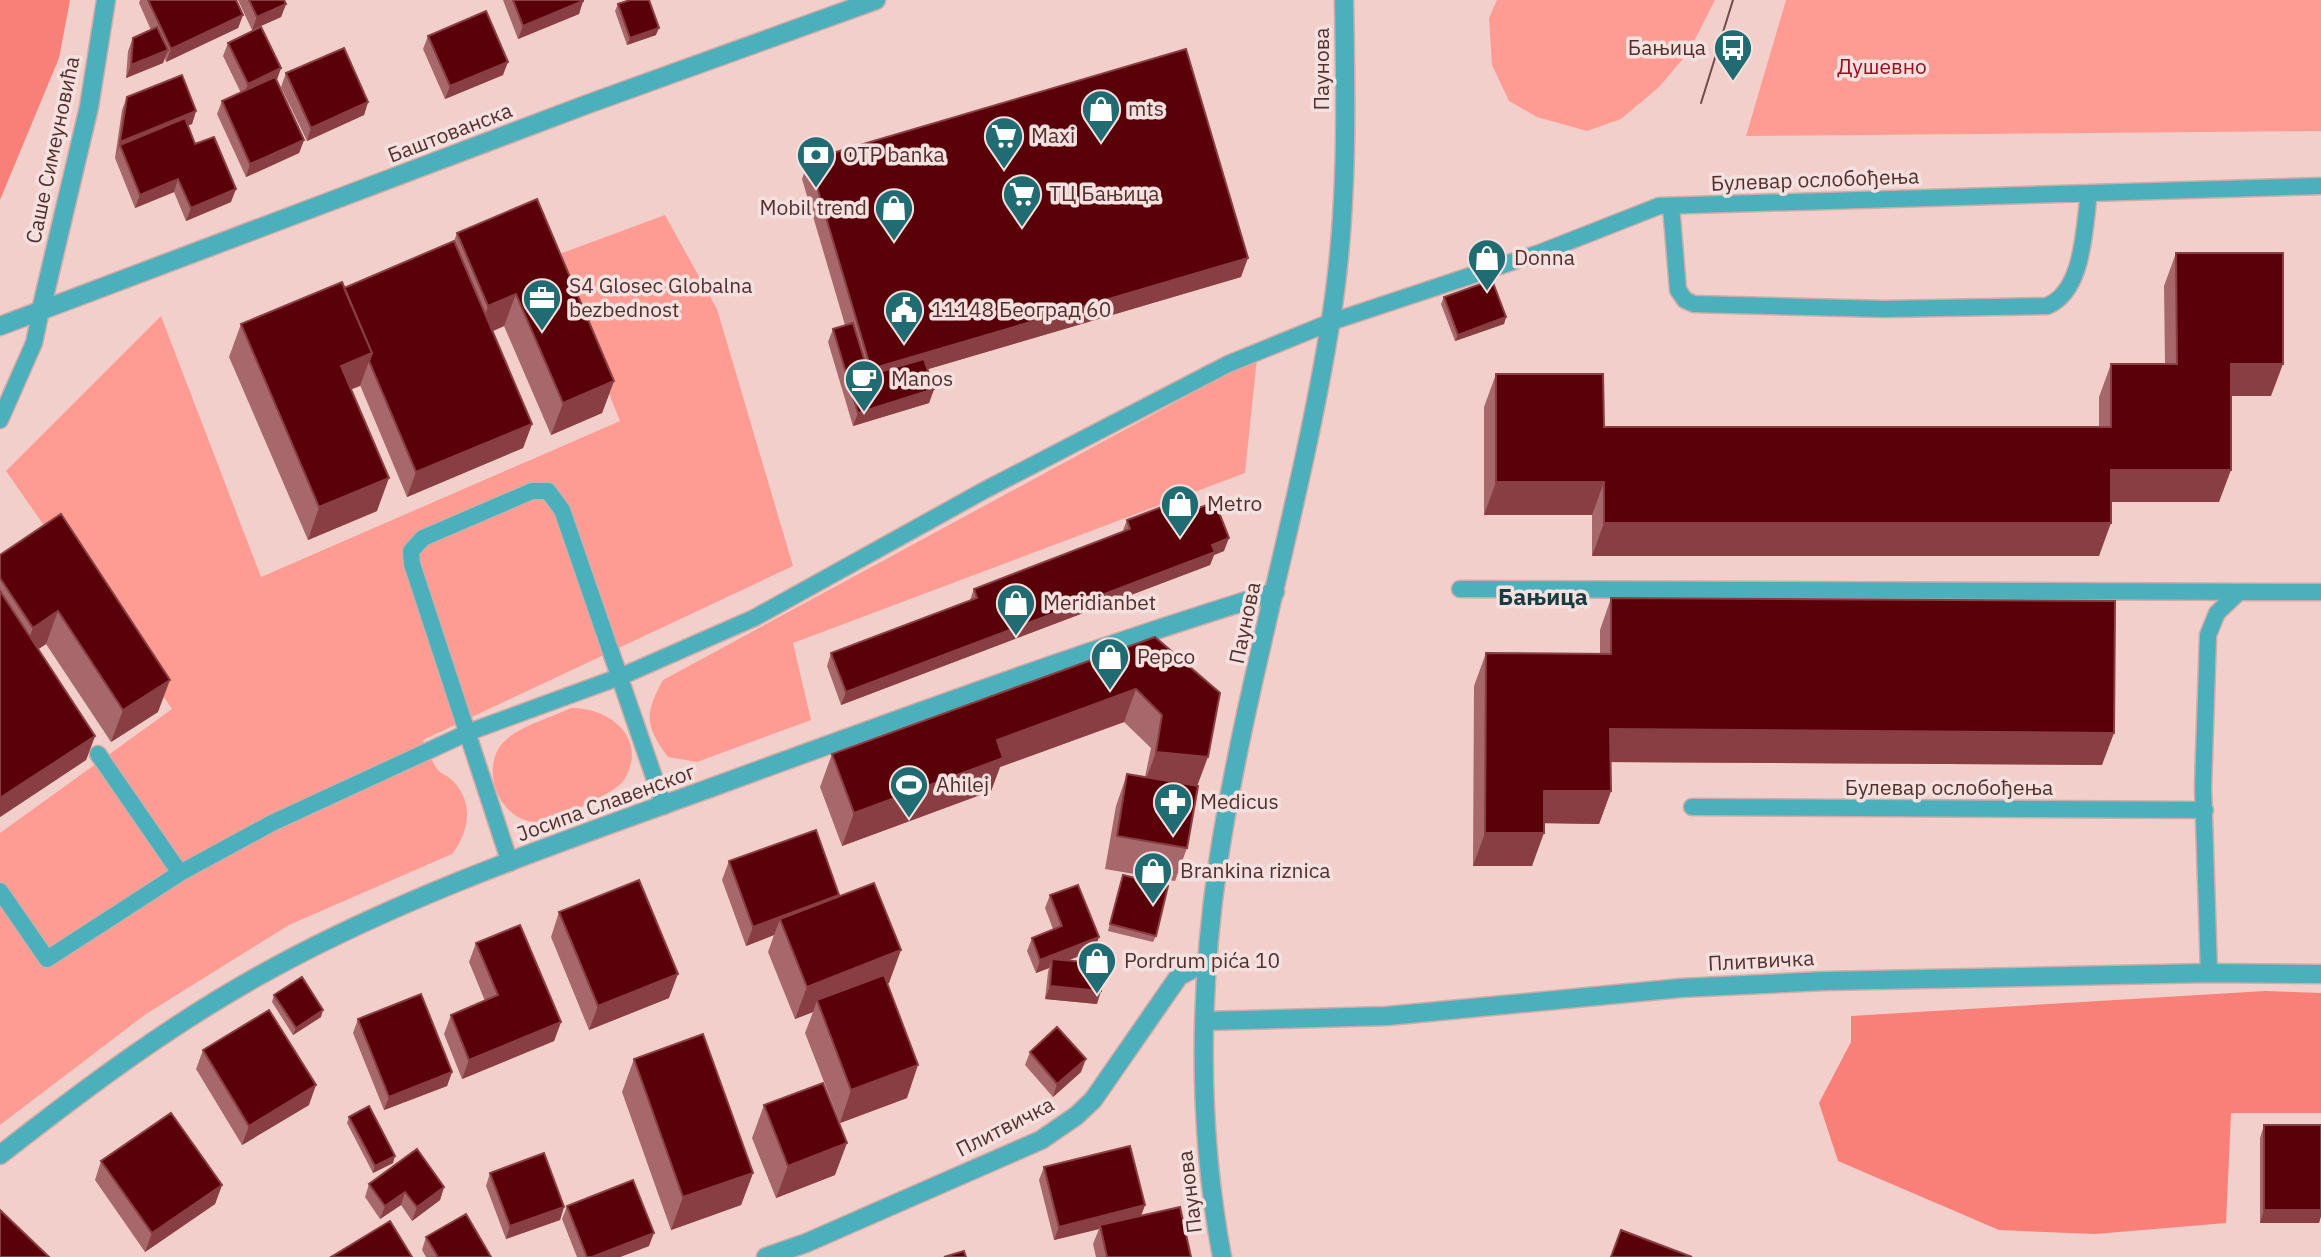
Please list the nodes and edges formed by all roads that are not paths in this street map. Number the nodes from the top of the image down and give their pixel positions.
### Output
1 (106, 0) edge
2 (876, 0) edge
3 (1344, 0) edge
4 (2321, 186) edge
5 (2089, 193) junction
6 (1671, 206) junction
7 (41, 310) junction
8 (1331, 322) junction
9 (0, 326) edge
10 (0, 420) edge
11 (1460, 589) dead end
12 (1275, 592) junction
13 (2239, 592) junction
14 (2321, 592) edge
15 (622, 676) junction
16 (469, 732) junction
17 (98, 754) edge
18 (664, 806) junction
19 (1692, 807) dead end
20 (2205, 810) junction
21 (510, 863) junction
22 (180, 873) junction
23 (0, 891) edge
24 (1206, 967) junction
25 (2209, 973) junction
26 (2321, 974) edge
27 (1205, 1021) junction
28 (0, 1155) edge
29 (766, 1257) edge
30 (1222, 1257) edge

1 - 7 street, Саше Симеуновића
2 - 7 street, Баштованска
3 - 8 street, Паунова
4 - 5 lane, Булевар ослобођења
5 - 6 lane, Булевар ослобођења
5 - 6 lane
6 - 8 lane, Булевар ослобођења
7 - 9 street, Баштованска
7 - 10 lane
8 - 12 street, Паунова
8 - 15 lane, Булевар ослобођења
11 - 13 lane
12 - 18 street, Јосипа Славенског
12 - 24 street, Паунова
13 - 14 lane
13 - 20 lane
15 - 16 lane, Булевар ослобођења
15 - 16 lane
15 - 18 lane
16 - 21 lane
16 - 22 lane, Булевар ослобођења
17 - 22 lane
18 - 21 street, Јосипа Славенског
19 - 20 lane, Булевар ослобођења
20 - 25 lane
21 - 28 street, Јосипа Славенског
22 - 23 lane, Булевар ослобођења
24 - 27 street, Паунова
24 - 29 street, Плитвичка
25 - 26 street, Плитвичка
25 - 27 street, Плитвичка
27 - 30 street, Паунова

